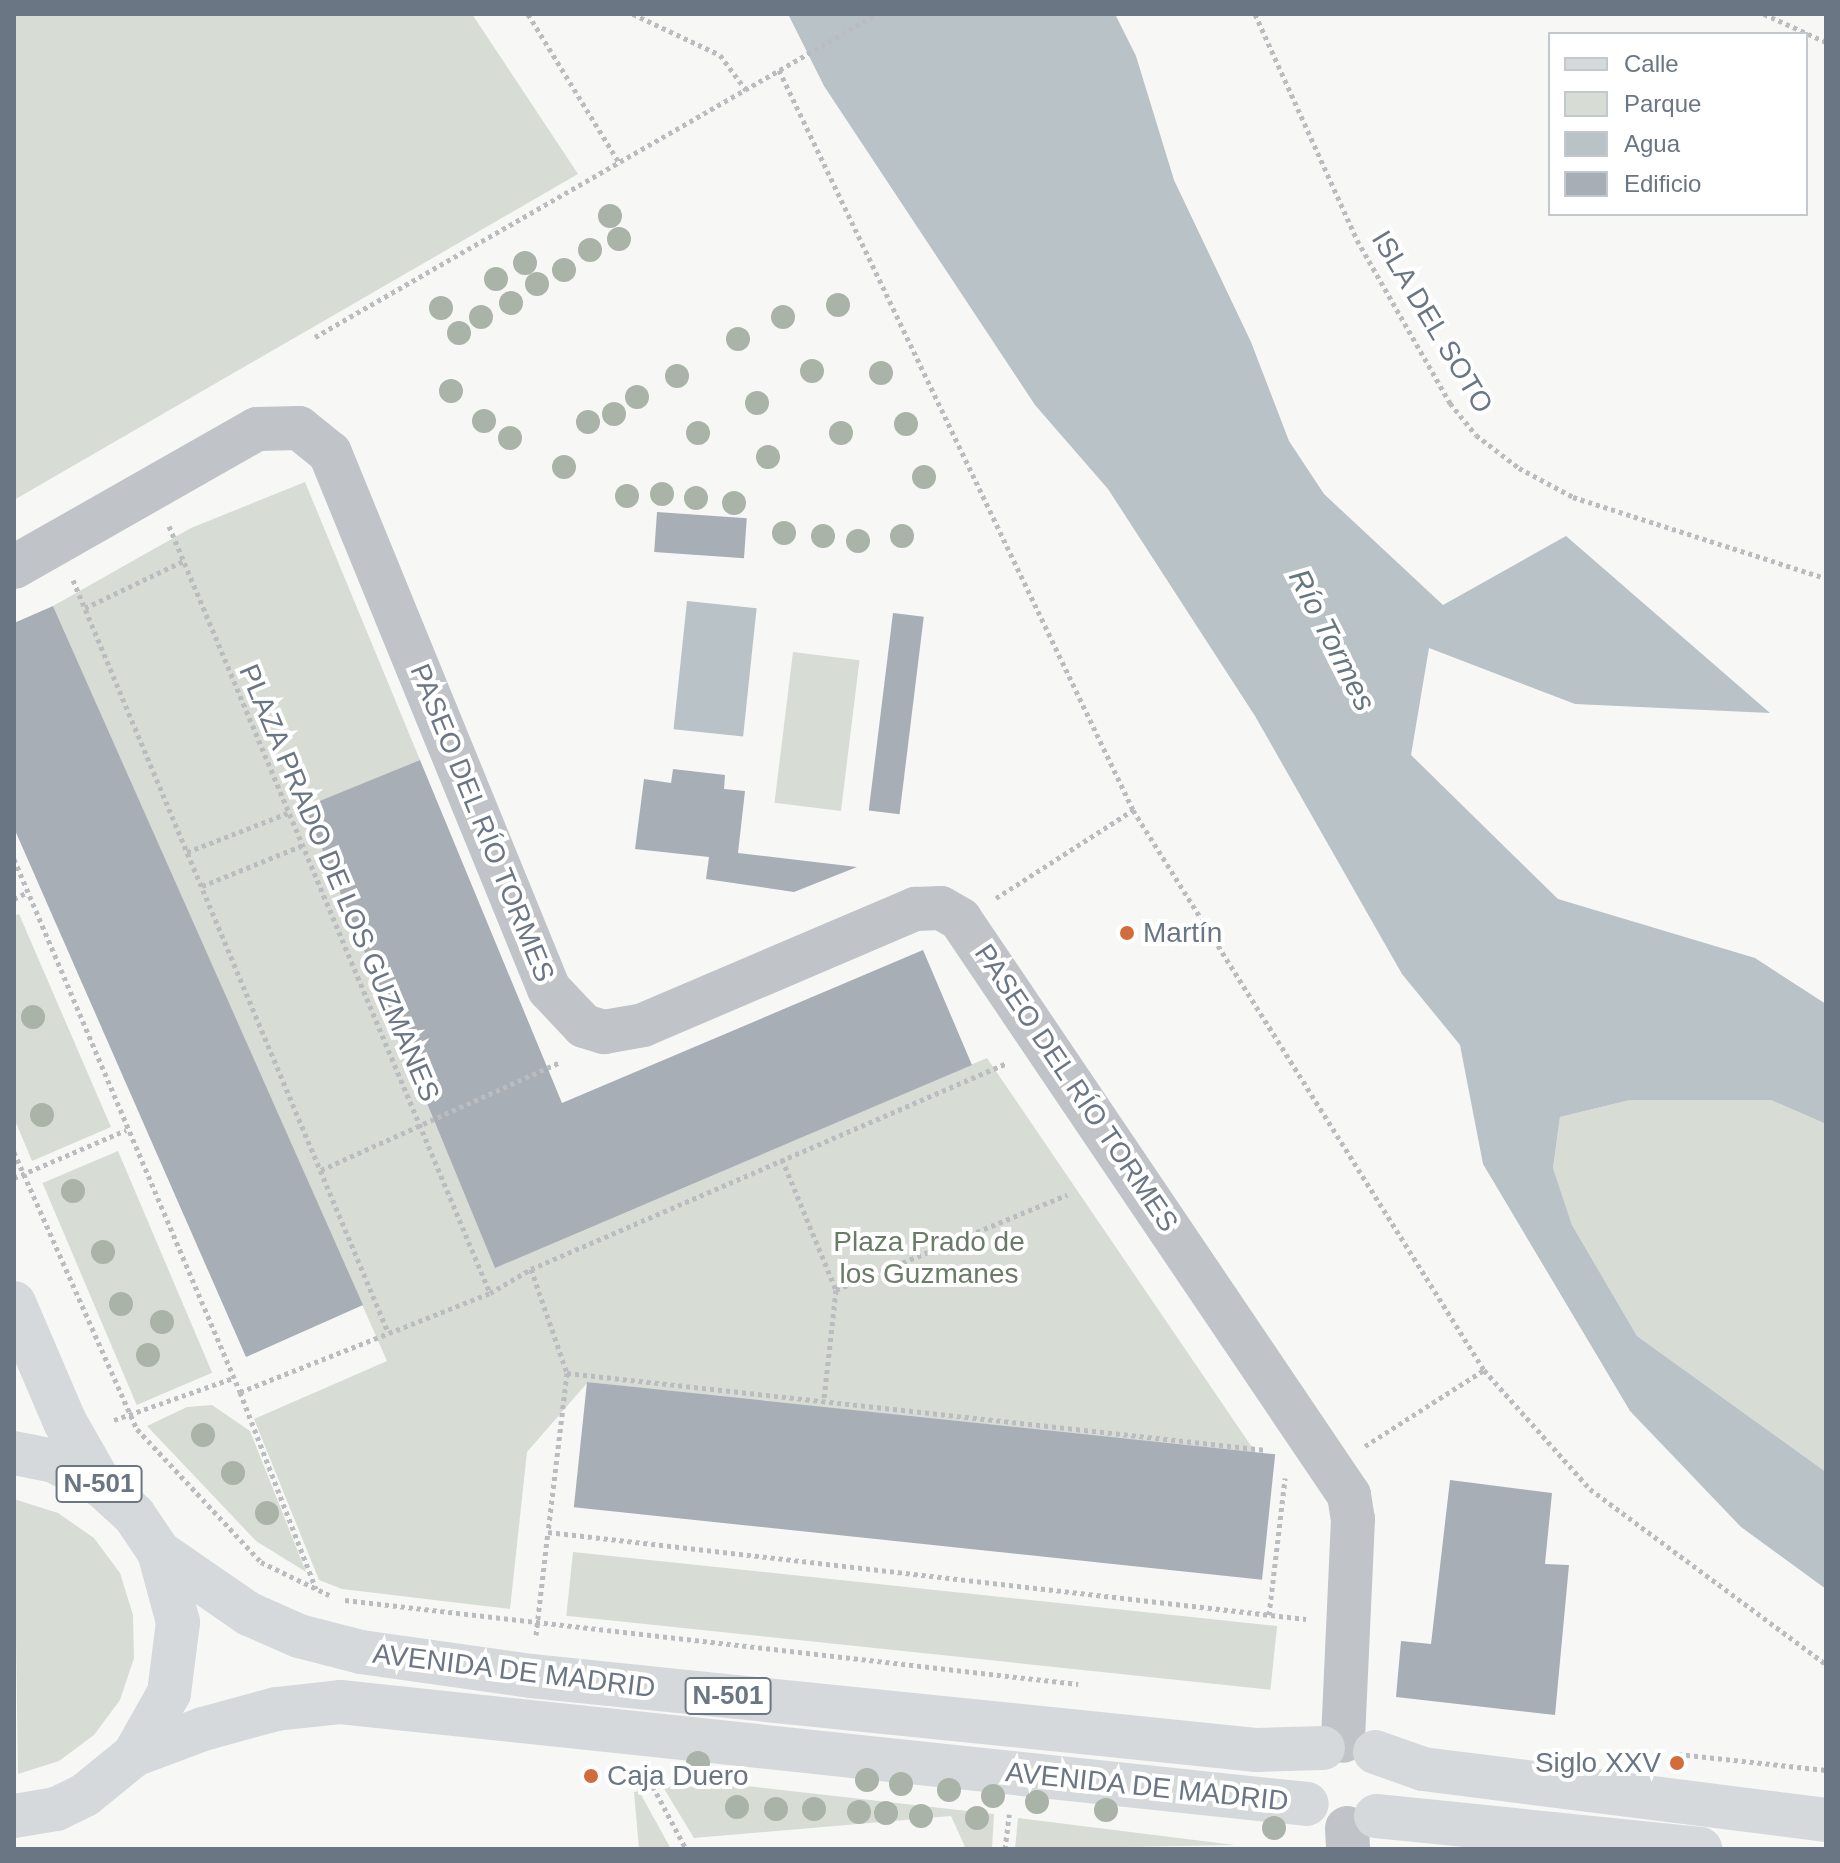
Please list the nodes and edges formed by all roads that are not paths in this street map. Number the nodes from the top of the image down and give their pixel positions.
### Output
1 (14, 567) edge
2 (14, 1303) edge
3 (14, 1453) edge
4 (101, 1485) junction
5 (159, 1552) junction
6 (1347, 1747) junction
7 (134, 1755) junction
8 (1307, 1804) junction
9 (1826, 1820) edge
10 (18, 1821) edge
11 (1357, 1831) edge
12 (1700, 1849) edge

1 - 6 street, PASEO DEL RÍO TORMES
2 - 4 main road
3 - 4 main road, N-501
4 - 5 main road, N-501
5 - 6 main road, AVENIDA DE MADRID / N-501
5 - 7 main road, N-501
6 - 8 main road
6 - 9 main road, AVENIDA DE MADRID / N-501
6 - 11 main road
7 - 8 main road, AVENIDA DE MADRID / N-501
7 - 10 main road, N-501
8 - 11 main road, N-501
11 - 12 main road, N-501

